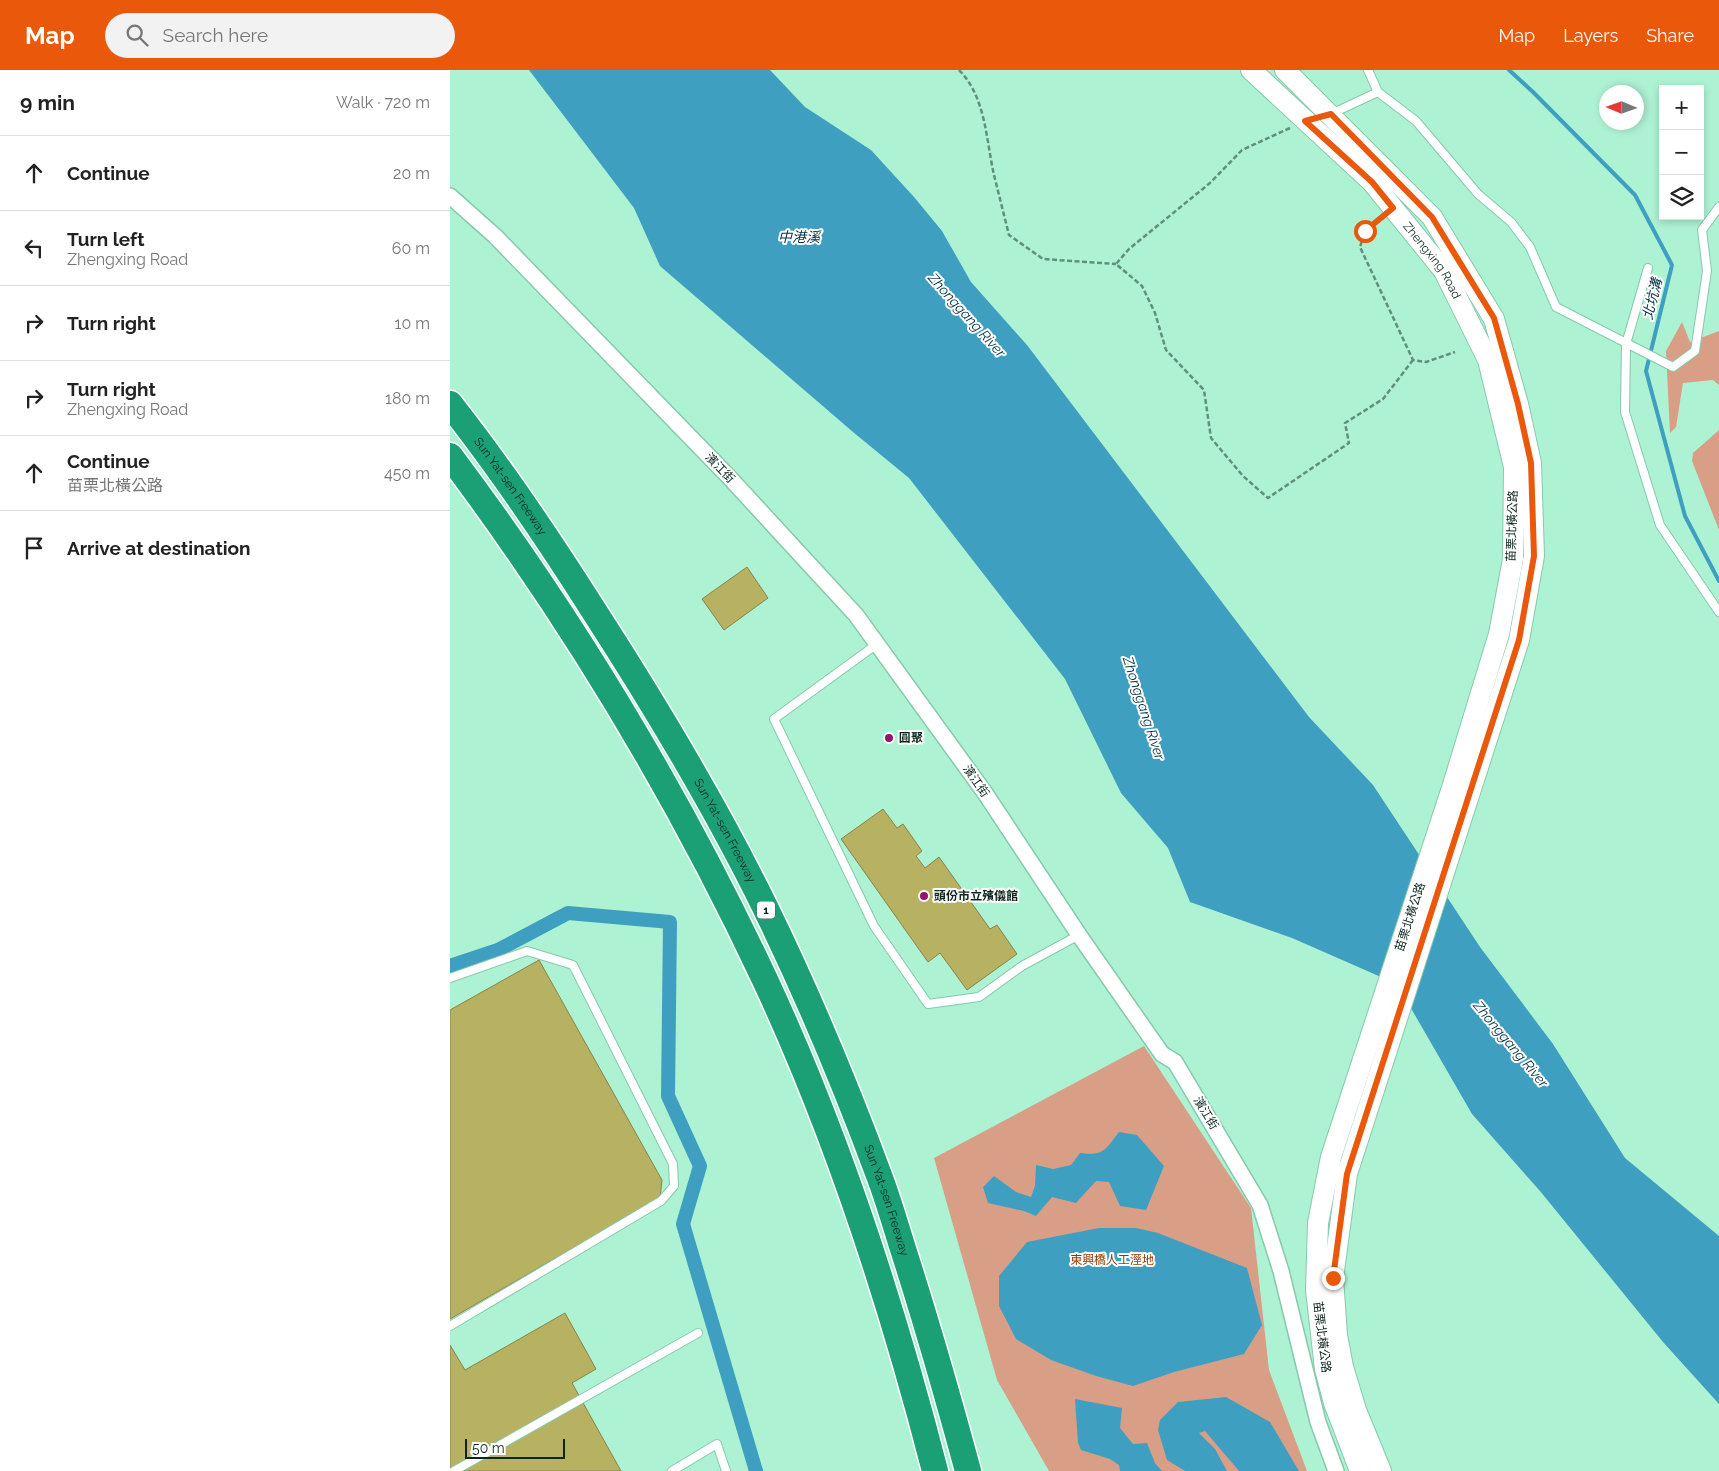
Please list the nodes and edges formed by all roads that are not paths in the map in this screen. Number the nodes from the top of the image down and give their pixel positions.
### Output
1 (1251, 70) edge
2 (1285, 70) edge
3 (1368, 70) edge
4 (1378, 92) junction
5 (1318, 118) junction
6 (450, 196) edge
7 (1719, 207) edge
8 (1648, 268) dead end
9 (1626, 344) junction
10 (1488, 360) joint
11 (450, 404) edge
12 (1518, 404) joint
13 (450, 456) edge
14 (1719, 612) edge
15 (878, 644) junction
16 (1080, 935) junction
17 (450, 978) edge
18 (450, 1326) edge
19 (698, 1333) dead end
20 (1334, 1368) junction
21 (454, 1471) edge
22 (672, 1471) edge
23 (726, 1471) edge
24 (935, 1471) edge
25 (968, 1471) edge
26 (1336, 1471) edge
27 (1360, 1471) edge
28 (1381, 1471) edge

1 - 5 main road, Zhengxing Road
2 - 5 main road, Zhengxing Road
3 - 4 lane
4 - 5 lane
4 - 9 lane
5 - 10 main road, Zhengxing Road
5 - 12 main road, Zhengxing Road
6 - 15 street, 濱江街
7 - 9 lane
8 - 9 lane
9 - 14 lane
10 - 20 main road, 苗栗北橫公路
11 - 25 highway, Sun Yat-sen Freeway / 1
12 - 20 main road, 苗栗北橫公路
13 - 24 highway
15 - 16 street, 濱江街
15 - 16 lane
16 - 26 street, 濱江街
17 - 18 lane
19 - 21 lane
20 - 27 main road, 苗栗北橫公路
20 - 28 main road, 苗栗北橫公路
22 - 23 lane

